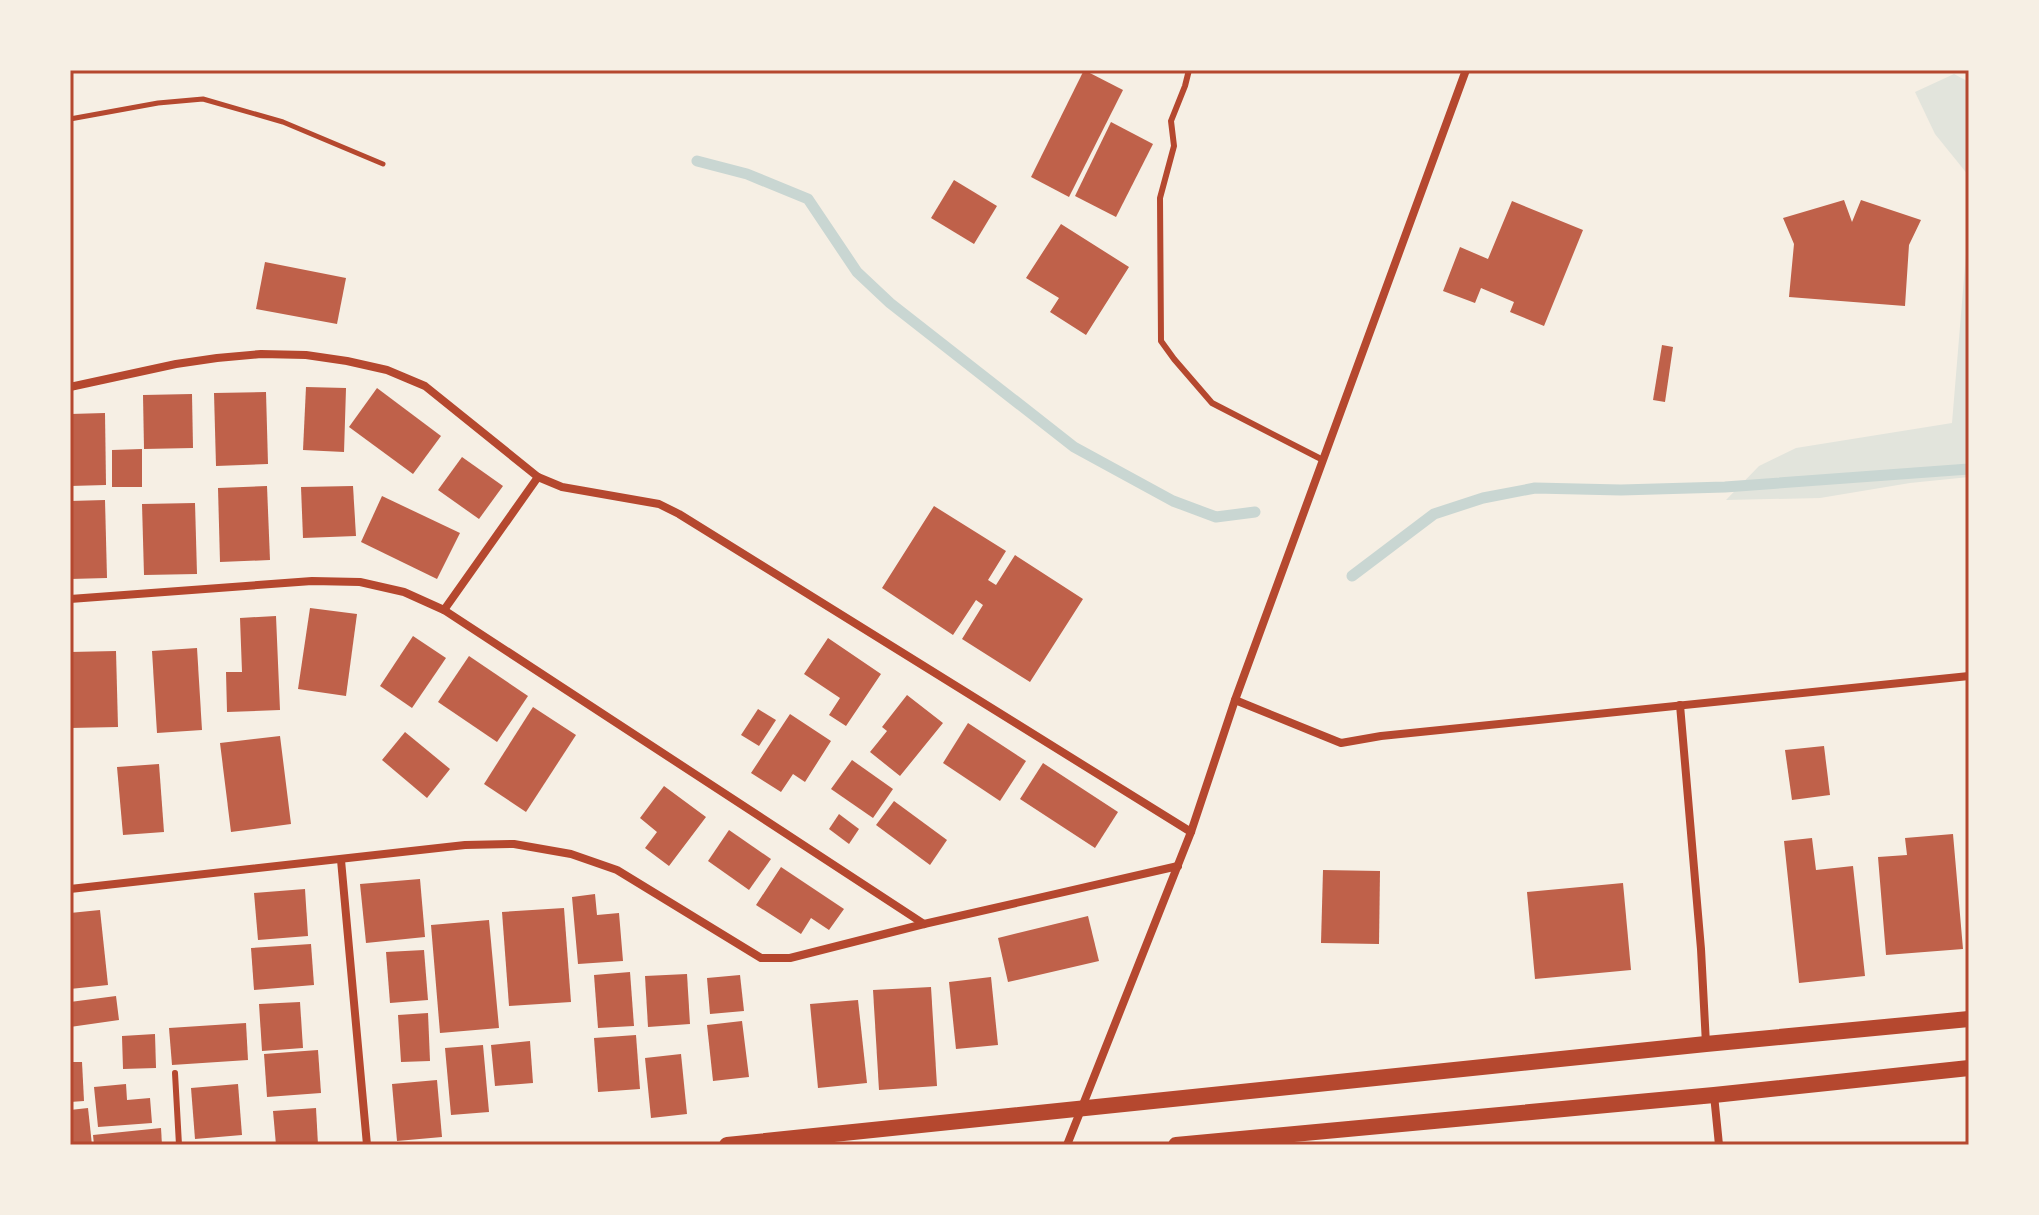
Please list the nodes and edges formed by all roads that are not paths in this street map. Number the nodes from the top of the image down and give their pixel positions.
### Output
1 (1189, 70) edge
2 (1466, 70) edge
3 (70, 387) edge
4 (1323, 460) junction
5 (538, 477) junction
6 (70, 599) edge
7 (444, 610) junction
8 (1969, 676) edge
9 (1235, 700) junction
10 (1680, 705) junction
11 (1191, 832) junction
12 (341, 860) junction
13 (1178, 866) junction
14 (70, 889) edge
15 (924, 924) junction
16 (1969, 1019) edge
17 (1706, 1044) junction
18 (1969, 1068) edge
19 (175, 1073) dead end
20 (1714, 1095) junction
21 (1082, 1109) junction
22 (179, 1145) edge
23 (367, 1145) edge
24 (727, 1145) edge
25 (1067, 1145) edge
26 (1176, 1145) edge
27 (1719, 1145) edge

1 - 4 lane
2 - 4 street
3 - 5 street
4 - 9 street
5 - 7 street
5 - 11 street
6 - 7 street
7 - 15 street
8 - 10 street
9 - 10 street
9 - 11 street
10 - 17 street
11 - 13 street
12 - 14 street
12 - 15 street
12 - 23 street
13 - 15 street
13 - 21 street
16 - 17 main road
17 - 21 main road
18 - 20 main road
19 - 22 lane
20 - 26 main road
20 - 27 street
21 - 24 main road
21 - 25 street

